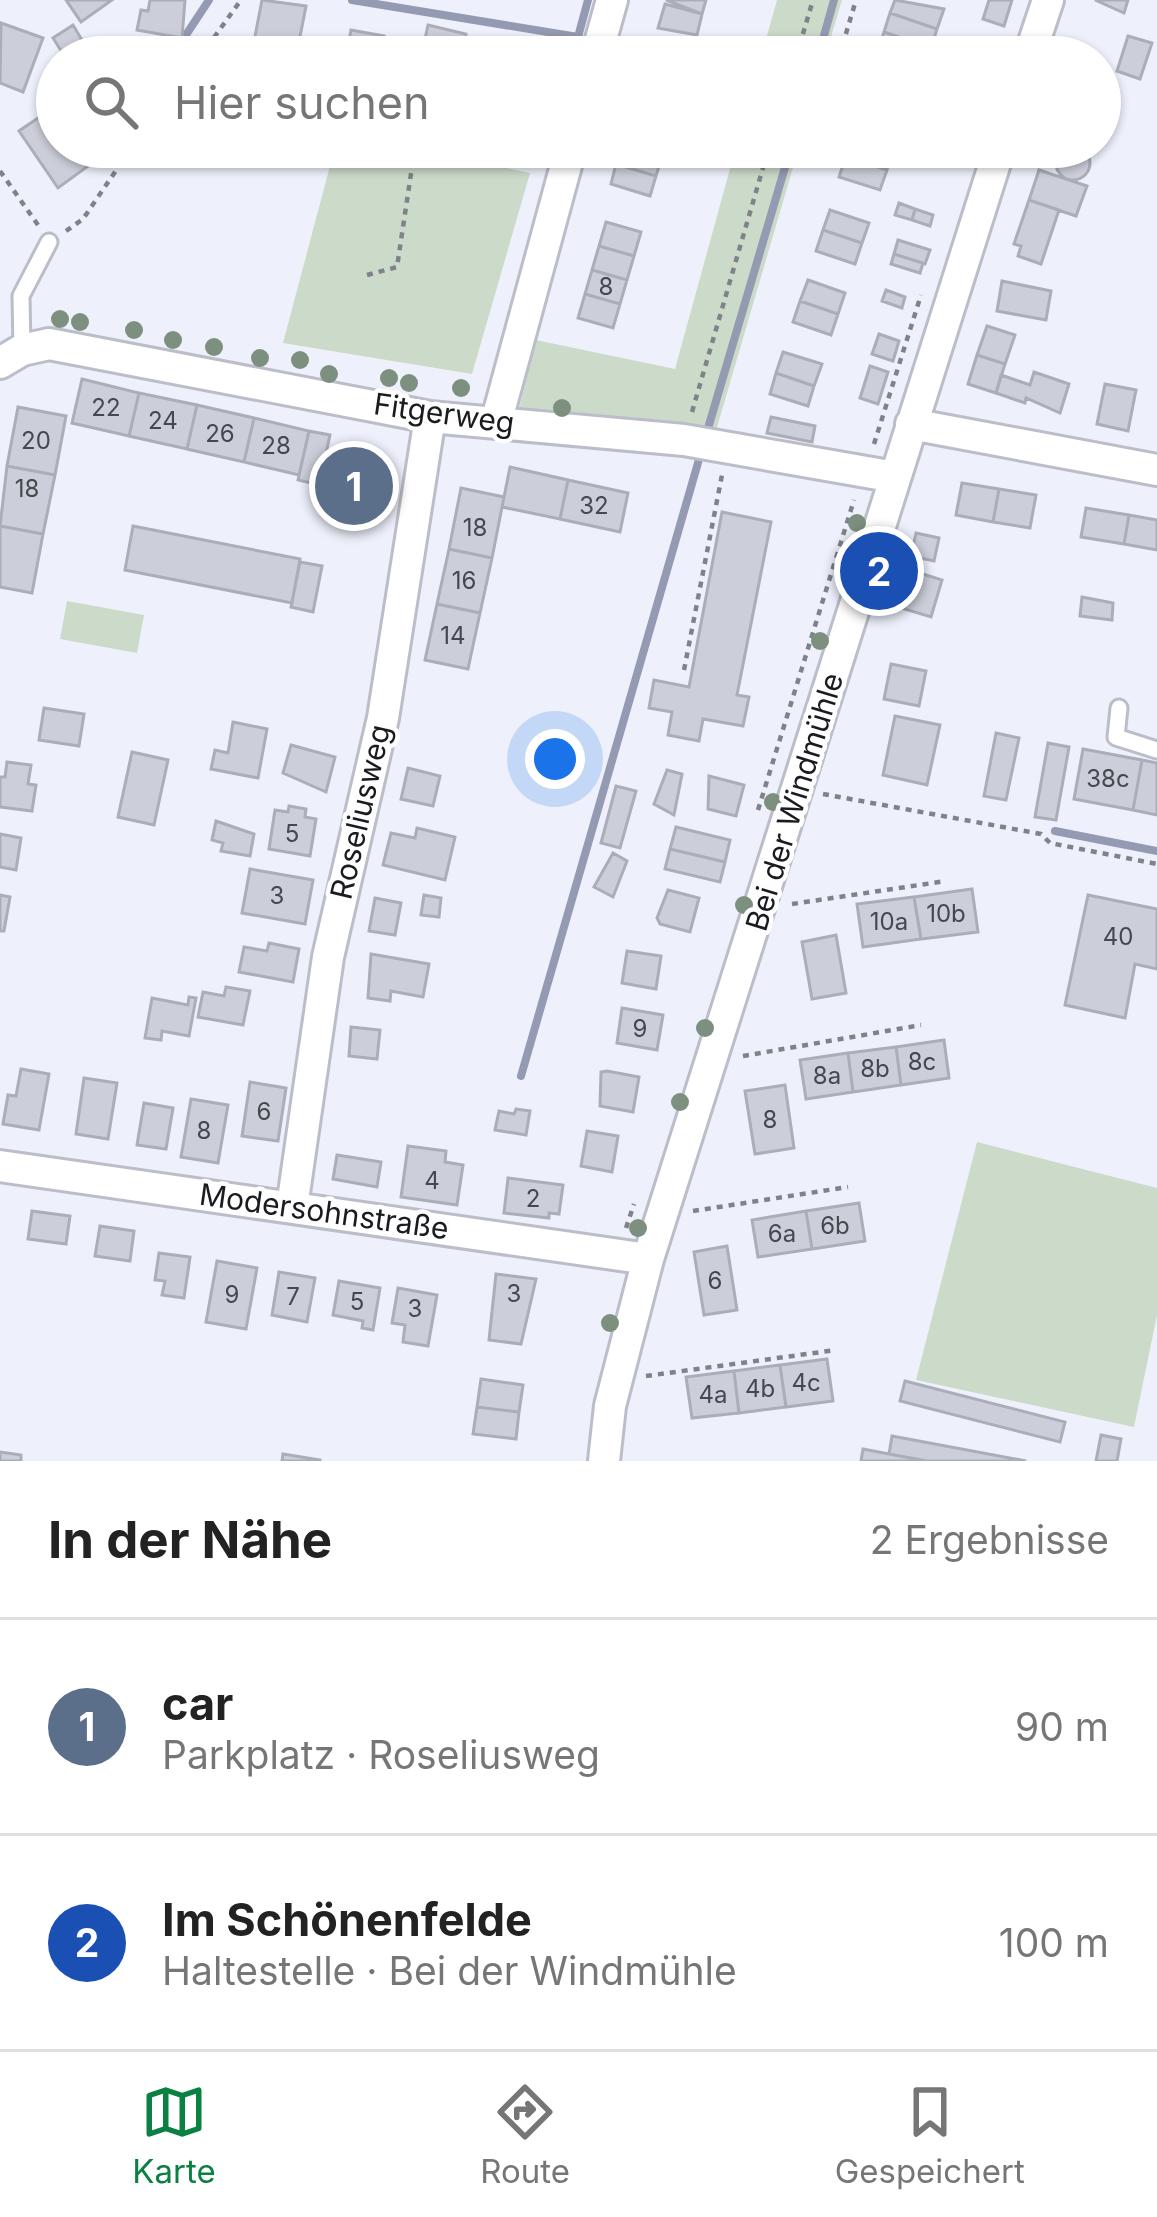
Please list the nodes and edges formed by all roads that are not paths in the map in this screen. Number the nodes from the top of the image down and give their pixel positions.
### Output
1 (612, 0) edge
2 (1048, 0) edge
3 (602, 36) edge
4 (1036, 36) edge
5 (565, 168) edge
6 (993, 168) edge
7 (49, 242) road end
8 (11, 356) edge
9 (430, 417) junction
10 (496, 423) junction
11 (910, 424) junction
12 (1157, 470) edge
13 (895, 477) junction
14 (1119, 708) dead end
15 (1157, 749) edge
16 (0, 1166) edge
17 (292, 1207) junction
18 (648, 1259) junction
19 (604, 1461) edge

1 - 3 street
2 - 4 street
5 - 10 street
6 - 11 street, Bei der Windmühle
7 - 8 lane
8 - 9 street, Fitgerweg
9 - 10 street, Fitgerweg
9 - 17 street, Roseliusweg
10 - 13 street, Fitgerweg
11 - 12 street
11 - 13 street, Bei der Windmühle
13 - 18 street, Bei der Windmühle
14 - 15 lane
16 - 17 street, Modersohnstraße
17 - 18 street, Modersohnstraße
18 - 19 street, Bei der Windmühle

